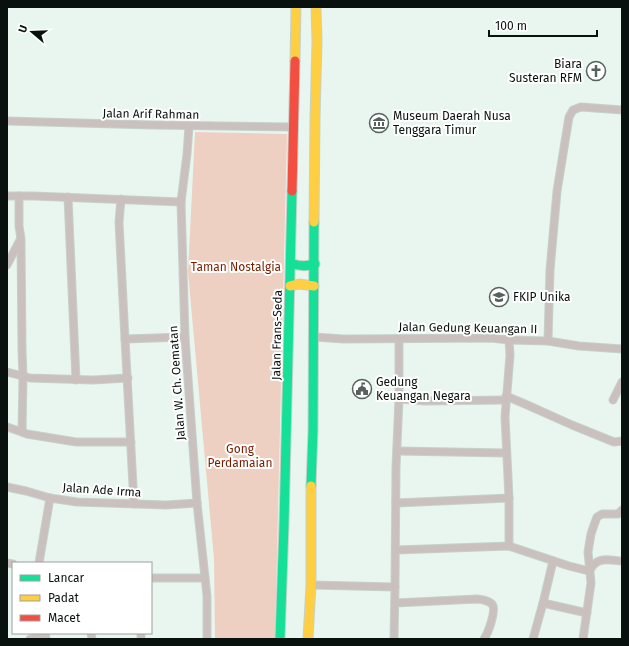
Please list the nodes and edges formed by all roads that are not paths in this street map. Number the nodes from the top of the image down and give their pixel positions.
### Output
1 (296, 7) edge
2 (316, 7) edge
3 (622, 110) edge
4 (7, 121) edge
5 (189, 126) junction
6 (294, 127) junction
7 (7, 196) edge
8 (19, 196) junction
9 (68, 197) junction
10 (121, 199) junction
11 (181, 202) junction
12 (21, 239) junction
13 (290, 262) junction
14 (314, 264) junction
15 (7, 265) edge
16 (290, 286) junction
17 (314, 286) junction
18 (185, 337) junction
19 (314, 337) junction
20 (399, 338) junction
21 (125, 339) junction
22 (509, 340) junction
23 (548, 341) junction
24 (622, 349) edge
25 (7, 372) edge
26 (23, 377) junction
27 (128, 378) junction
28 (76, 380) junction
29 (622, 382) edge
30 (506, 398) junction
31 (399, 400) junction
32 (613, 400) dead end
33 (7, 427) edge
34 (22, 432) junction
35 (622, 441) edge
36 (131, 442) junction
37 (396, 451) junction
38 (506, 453) junction
39 (7, 486) edge
40 (50, 498) junction
41 (509, 498) junction
42 (197, 503) junction
43 (396, 503) junction
44 (134, 504) junction
45 (622, 510) edge
46 (509, 546) junction
47 (396, 550) junction
48 (552, 561) junction
49 (622, 561) edge
50 (39, 562) edge
51 (589, 571) junction
52 (152, 578) edge
53 (205, 578) junction
54 (311, 585) junction
55 (395, 587) junction
56 (395, 603) junction
57 (544, 603) junction
58 (587, 613) junction
59 (46, 636) edge
60 (30, 639) edge
61 (207, 639) edge
62 (280, 639) edge
63 (308, 639) edge
64 (394, 639) edge
65 (484, 639) edge
66 (534, 639) edge
67 (583, 639) edge

1 - 6 main road, Jalan Frans-Seda
2 - 14 main road
3 - 23 street
4 - 5 street, Jalan Arif Rahman
5 - 6 street, Jalan Arif Rahman
5 - 11 street, Jalan W. Ch. Oematan
6 - 13 main road, Jalan Frans-Seda
7 - 8 street
8 - 9 street
8 - 12 street
9 - 10 street
9 - 28 street
10 - 11 street
10 - 21 street
11 - 18 street, Jalan W. Ch. Oematan
12 - 15 street
12 - 26 street
13 - 14 main road
13 - 16 main road, Jalan Frans-Seda
14 - 17 main road
16 - 17 main road
16 - 62 main road, Jalan Frans-Seda
17 - 19 main road
18 - 21 street
18 - 42 street, Jalan W. Ch. Oematan
19 - 20 street, Jalan Gedung Keuangan II
19 - 54 main road
20 - 22 street, Jalan Gedung Keuangan II
20 - 31 street
21 - 27 street
22 - 23 street, Jalan Gedung Keuangan II
22 - 30 street
23 - 24 street, Jalan Gedung Keuangan II
25 - 26 street
26 - 28 street
26 - 34 street
27 - 28 street
27 - 36 street
29 - 32 street
30 - 31 street
30 - 35 street
30 - 38 street
31 - 37 street
33 - 34 street
34 - 36 street
36 - 44 street
37 - 38 street
37 - 43 street
38 - 41 street
39 - 40 street, Jalan Ade Irma
40 - 44 street, Jalan Ade Irma
40 - 50 street
41 - 43 street
41 - 46 street
42 - 44 street, Jalan Ade Irma
42 - 53 street, Jalan W. Ch. Oematan
43 - 47 street
45 - 51 street
46 - 47 street
46 - 48 street
47 - 55 street
48 - 51 street
48 - 57 street
49 - 51 street
51 - 58 street
52 - 53 street
53 - 61 street, Jalan W. Ch. Oematan
54 - 55 street
54 - 63 main road
55 - 56 street
56 - 64 street
56 - 65 street
57 - 58 street
57 - 66 street
58 - 67 street
59 - 60 street

